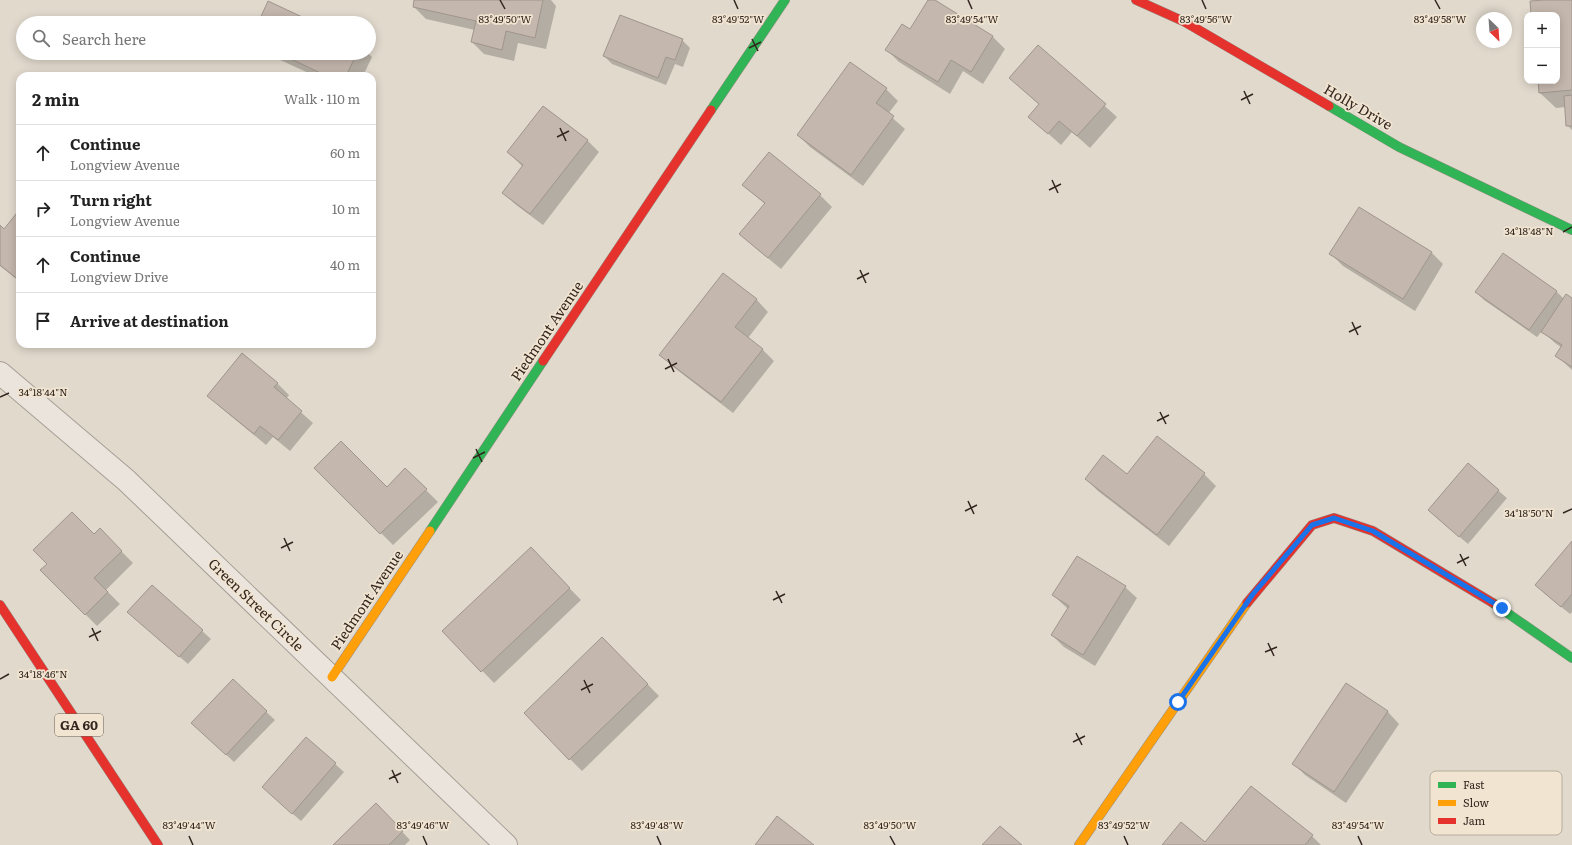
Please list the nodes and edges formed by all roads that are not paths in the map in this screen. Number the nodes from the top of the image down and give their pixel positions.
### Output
1 (785, 0) edge
2 (1136, 0) edge
3 (1572, 230) edge
4 (0, 373) edge
5 (0, 605) edge
6 (1572, 658) edge
7 (332, 677) junction
8 (158, 845) edge
9 (506, 845) edge
10 (1079, 845) edge

1 - 7 main road, Piedmont Avenue
2 - 3 main road, Holly Drive
4 - 7 street, Green Street Circle
5 - 8 main road, GA 60
6 - 10 main road
7 - 9 street, Green Street Circle

